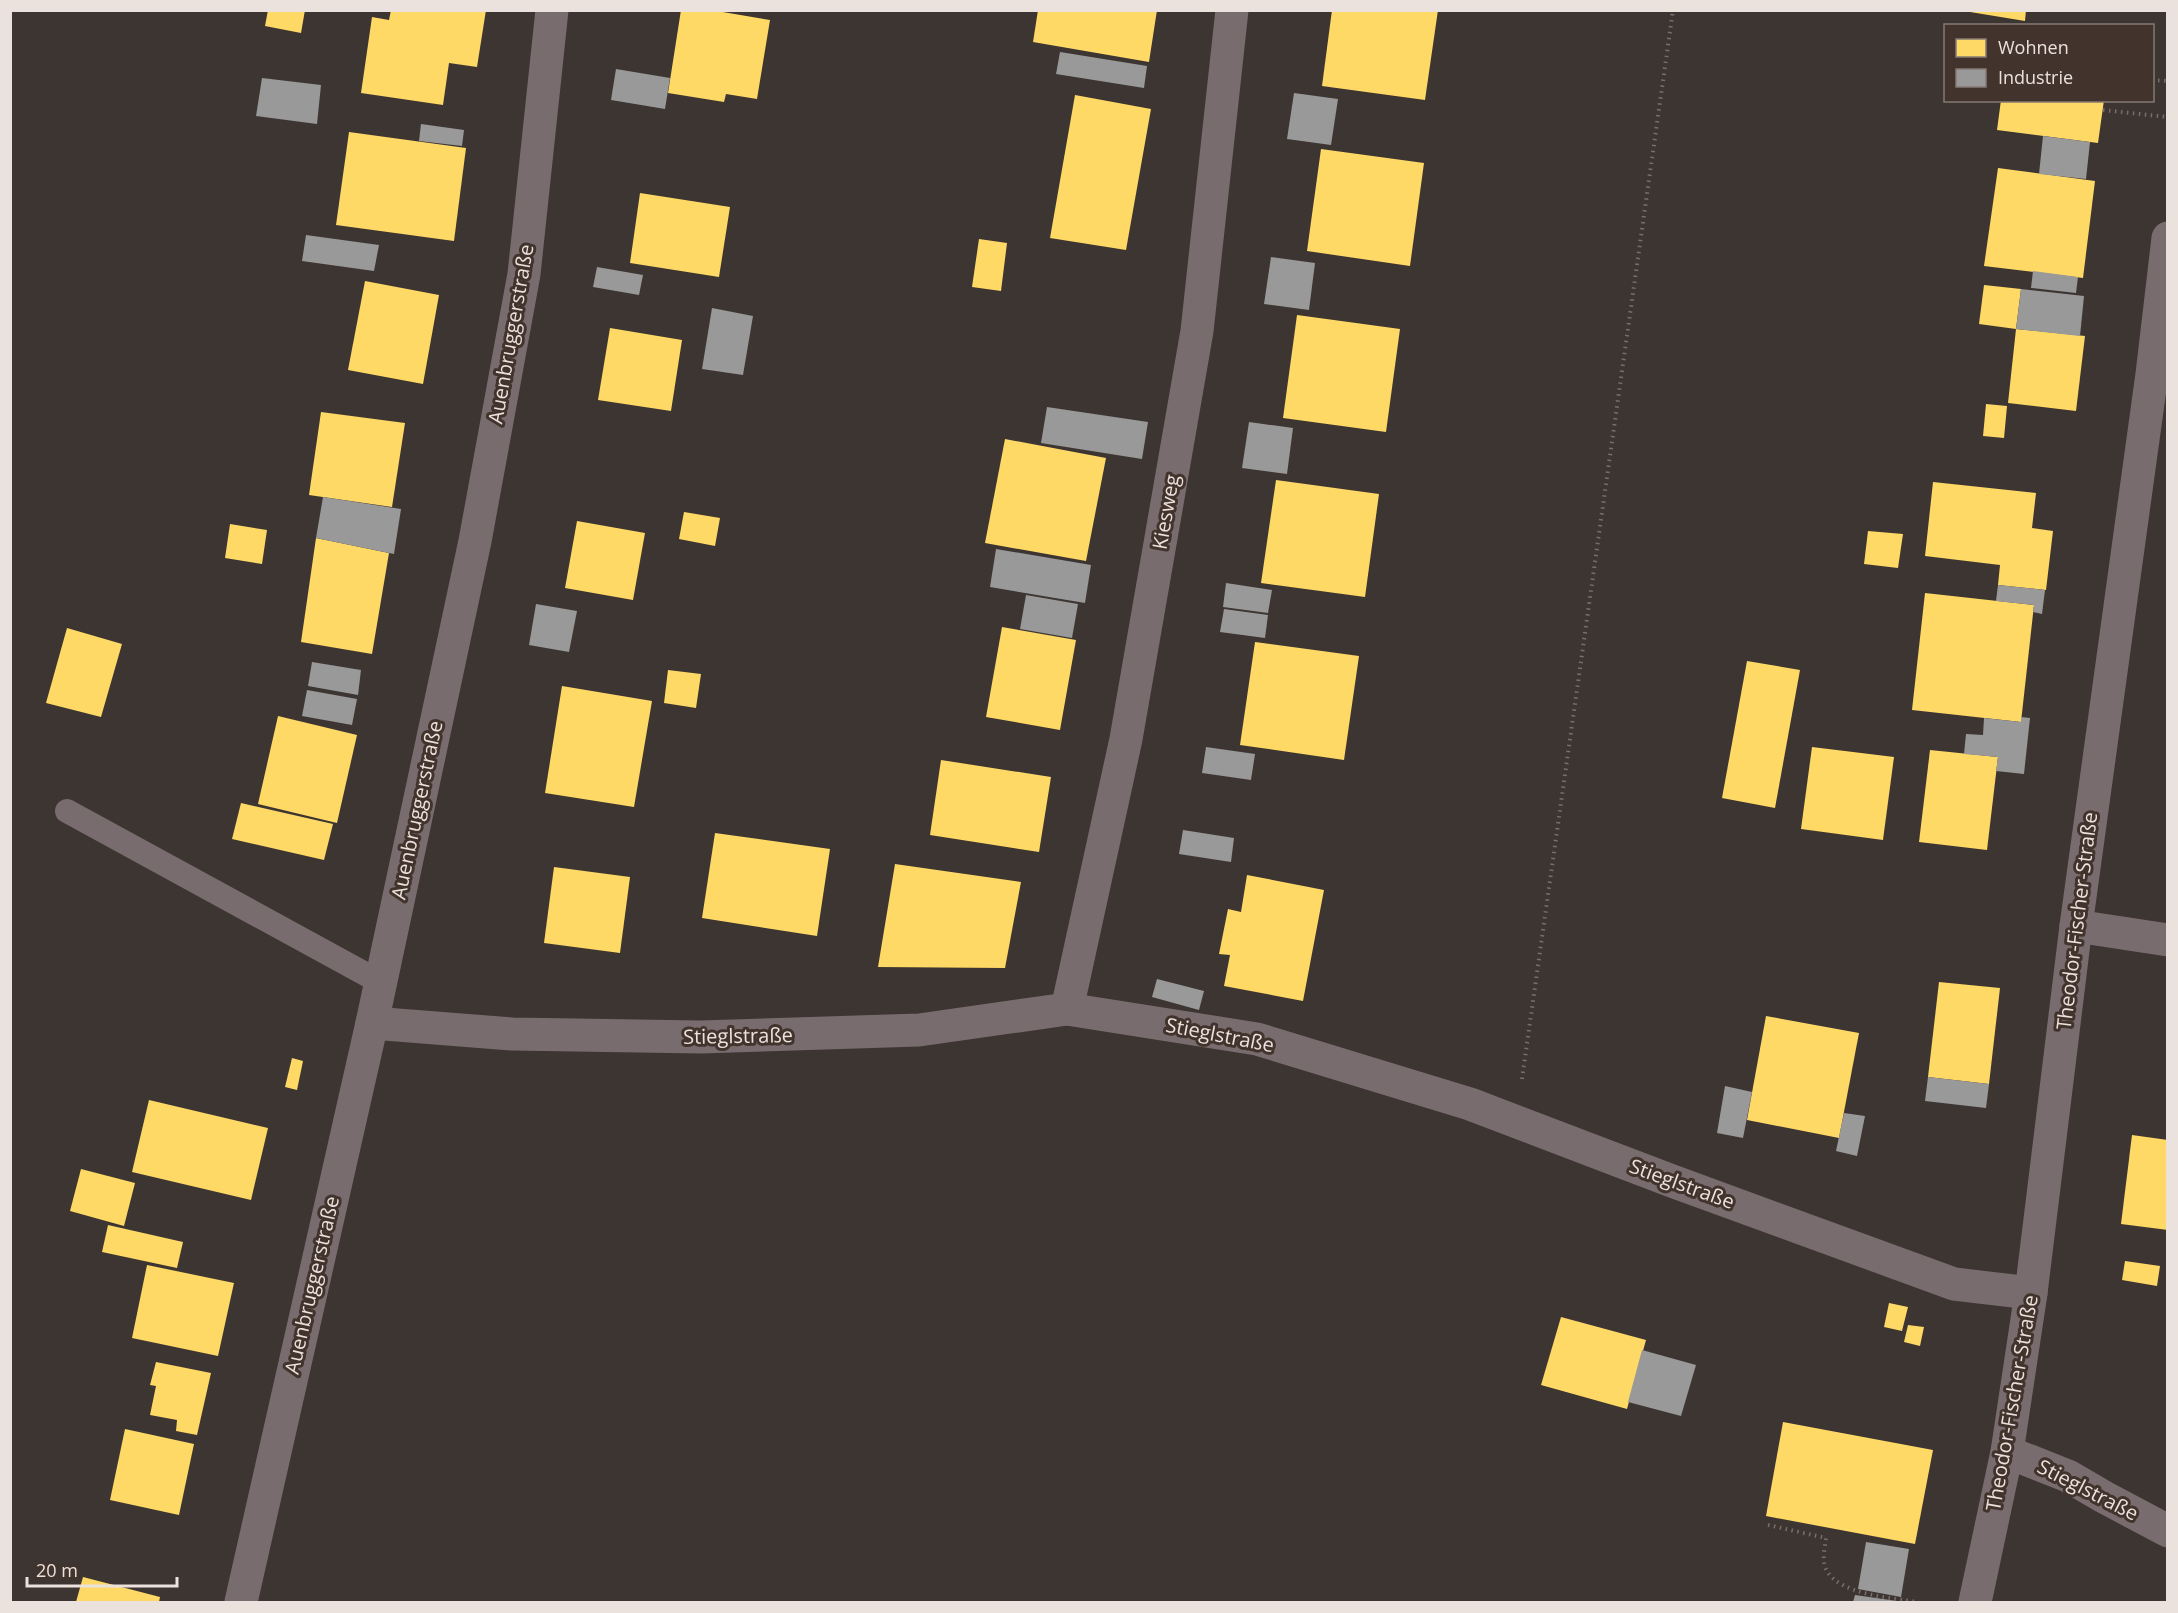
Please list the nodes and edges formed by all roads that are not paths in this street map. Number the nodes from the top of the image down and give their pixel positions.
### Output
1 (552, 10) edge
2 (1232, 10) edge
3 (2168, 238) edge
4 (2160, 375) edge
5 (67, 811) dead end
6 (2076, 926) junction
7 (2168, 940) edge
8 (380, 982) junction
9 (1067, 1008) junction
10 (372, 1023) junction
11 (2031, 1293) junction
12 (2007, 1452) junction
13 (2168, 1531) edge
14 (240, 1602) edge
15 (1975, 1602) edge

1 - 8 street, Auenbruggerstraße
2 - 9 street, Kiesweg
3 - 4 street, Theodor-Fischer-Straße
4 - 6 street, Theodor-Fischer-Straße
5 - 8 lane
6 - 7 street
6 - 11 street, Theodor-Fischer-Straße
8 - 10 street, Auenbruggerstraße
9 - 10 street, Stieglstraße
9 - 11 street, Stieglstraße
10 - 14 street, Auenbruggerstraße
11 - 12 street, Theodor-Fischer-Straße
12 - 13 street, Stieglstraße
12 - 15 street, Theodor-Fischer-Straße

